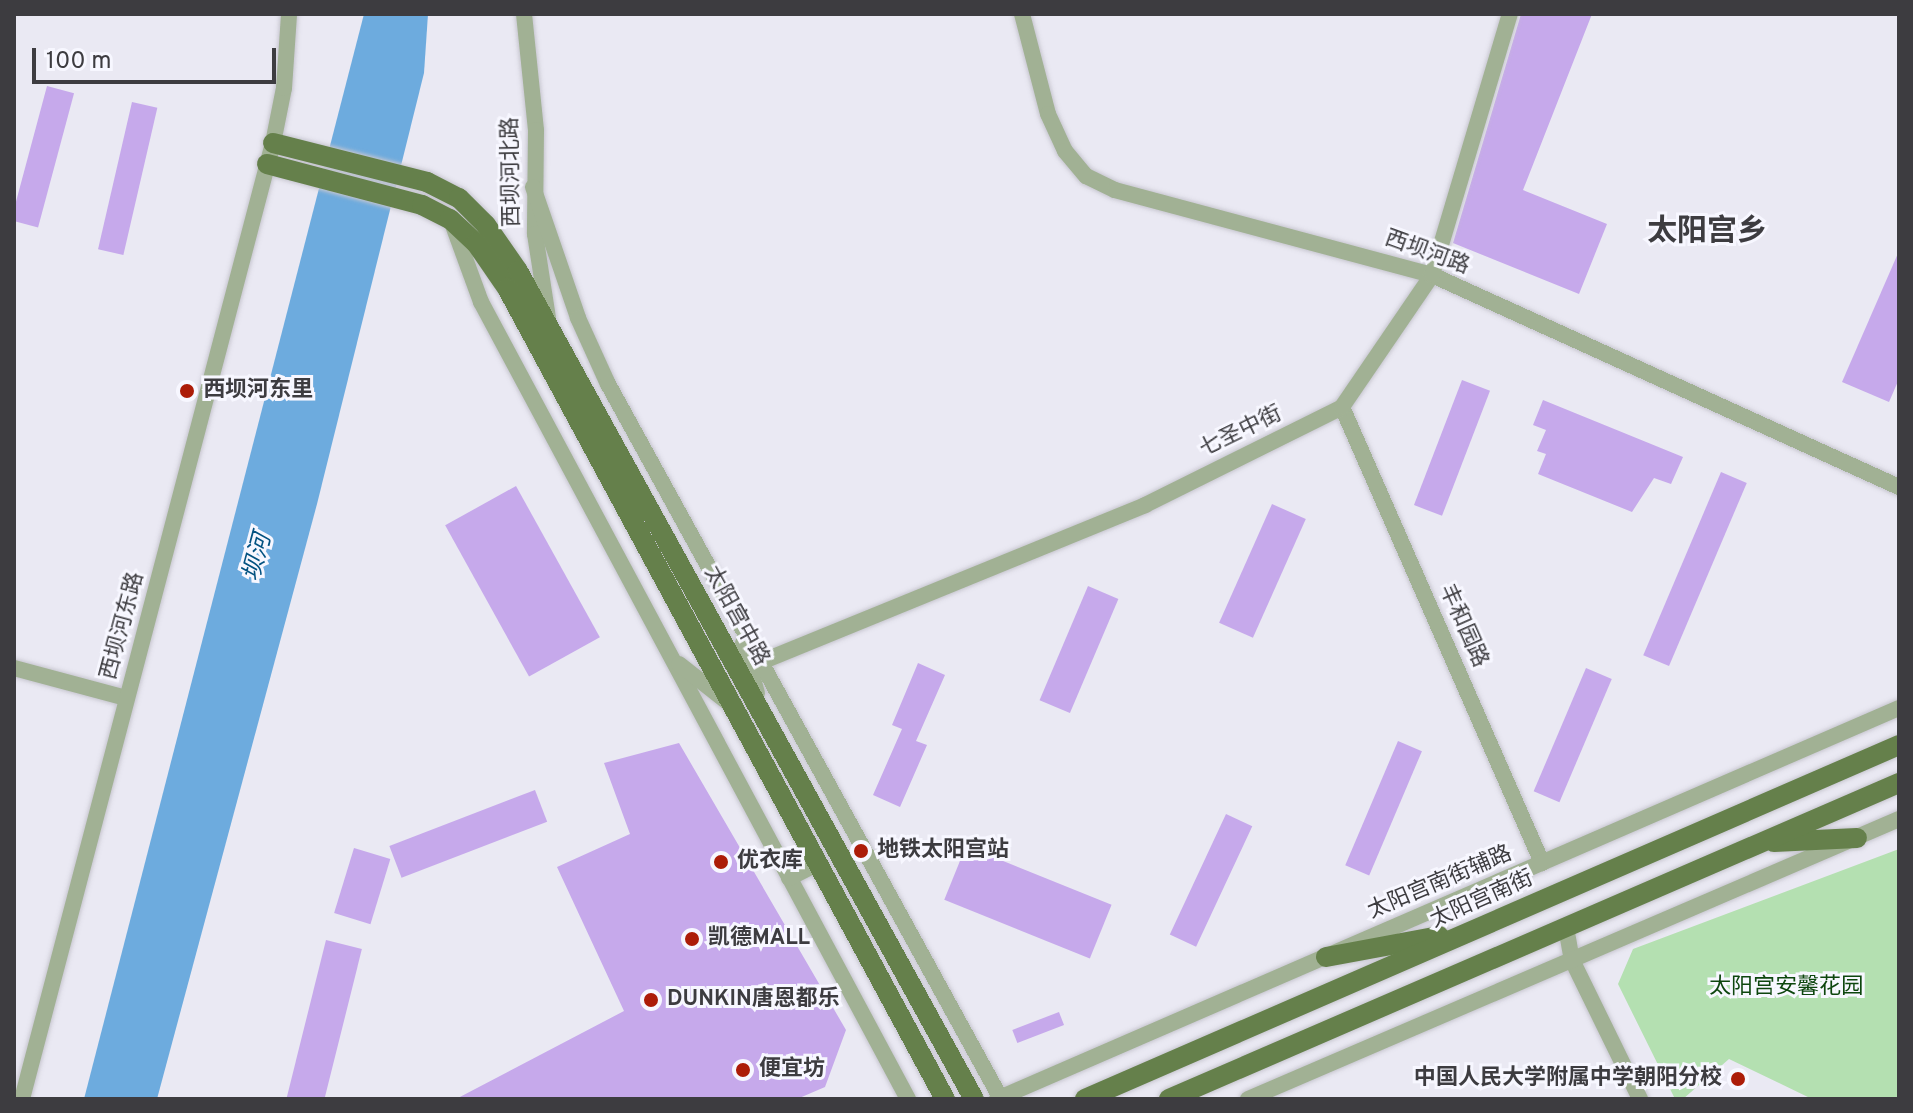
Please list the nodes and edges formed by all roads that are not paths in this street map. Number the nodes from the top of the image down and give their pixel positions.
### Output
1 (289, 14) edge
2 (524, 14) edge
3 (1022, 14) edge
4 (1510, 14) edge
5 (273, 143) junction
6 (277, 166) junction
7 (533, 187) junction
8 (450, 219) junction
9 (1432, 275) junction
10 (549, 328) junction
11 (1342, 407) junction
12 (1899, 487) edge
13 (734, 613) junction
14 (672, 658) junction
15 (761, 662) junction
16 (14, 668) edge
17 (126, 698) junction
18 (734, 708) junction
19 (1899, 708) edge
20 (764, 718) junction
21 (1899, 745) edge
22 (1899, 783) edge
23 (1899, 819) edge
24 (1857, 838) junction
25 (1762, 843) junction
26 (818, 863) junction
27 (1542, 863) junction
28 (789, 878) junction
29 (1566, 927) junction
30 (1475, 929) junction
31 (1326, 957) junction
32 (1572, 960) junction
33 (21, 1087) edge
34 (908, 1099) edge
35 (945, 1099) edge
36 (974, 1099) edge
37 (1000, 1099) edge
38 (1085, 1099) edge
39 (1169, 1099) edge
40 (1248, 1099) edge
41 (1640, 1099) edge

1 - 5 street, 西坝河东路
2 - 7 street, 西坝河北路
3 - 9 street, 西坝河路
4 - 9 street, 七圣中街
5 - 6 street, 西坝河东路
5 - 10 main road, 太阳宫中路
6 - 8 main road, 太阳宫中路
6 - 17 street, 西坝河东路
7 - 10 street, 西坝河北路
7 - 13 street, 太阳宫中路
8 - 14 street
8 - 18 main road, 太阳宫中路
9 - 11 street, 七圣中街
9 - 12 street, 西坝河路
10 - 20 main road, 太阳宫中路
11 - 15 street, 七圣中街
11 - 27 street, 丰和园路
13 - 15 street, 太阳宫中路
13 - 20 street
14 - 18 street
14 - 28 street
15 - 37 street, 太阳宫中路
16 - 17 street
17 - 33 street, 西坝河东路
18 - 26 main road, 太阳宫中路
19 - 27 street, 太阳宫南街辅路
20 - 36 main road, 太阳宫中路
21 - 30 main road, 太阳宫南街
22 - 25 main road
23 - 24 street
24 - 25 main road
24 - 32 street
25 - 29 main road
26 - 28 street
26 - 35 main road, 太阳宫中路
27 - 31 street, 太阳宫南街辅路
28 - 34 street
29 - 32 street
29 - 39 main road
30 - 31 main road
30 - 38 main road, 太阳宫南街
31 - 37 street, 太阳宫南街辅路
32 - 40 street
32 - 41 street

